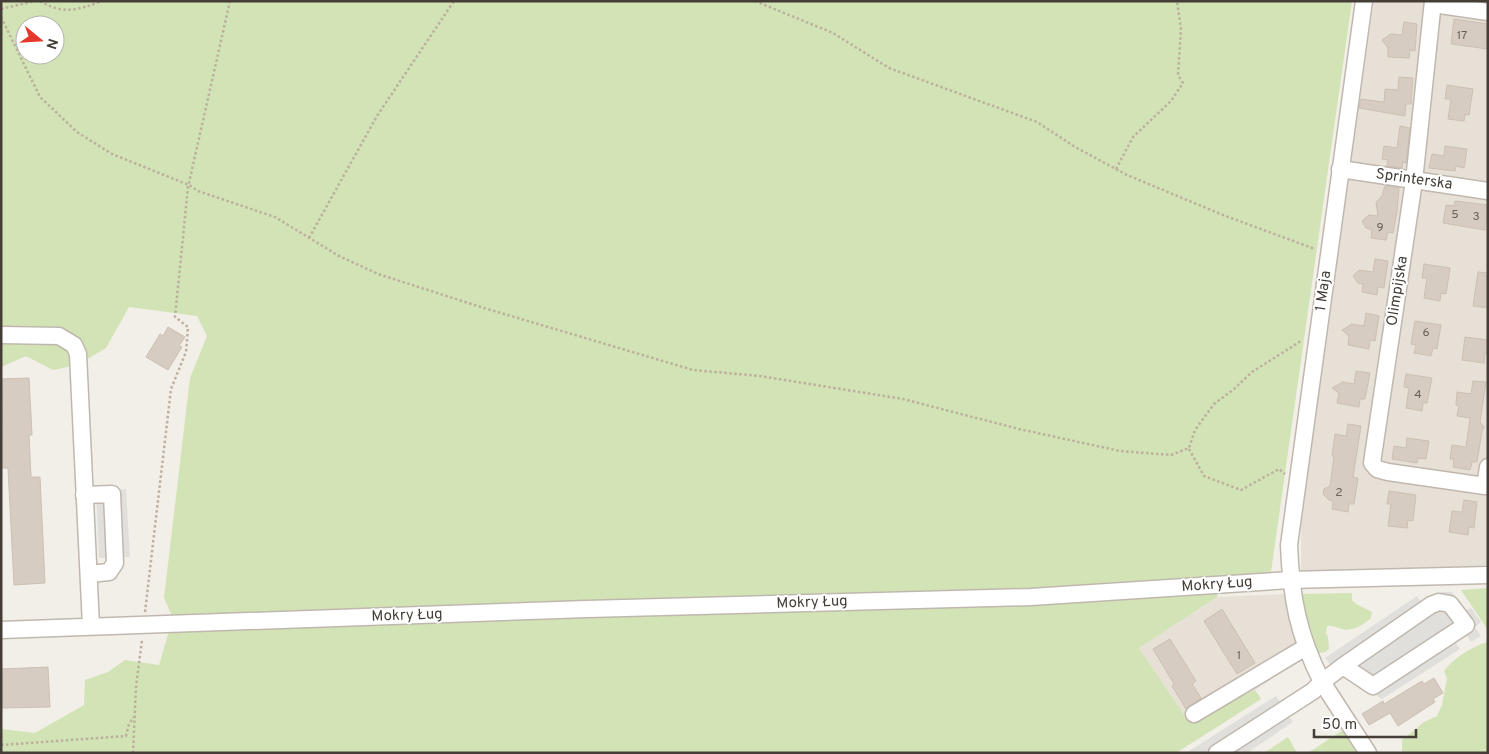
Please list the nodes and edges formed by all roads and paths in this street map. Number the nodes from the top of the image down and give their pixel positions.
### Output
1 (36, 1) edge
2 (40, 1) edge
3 (102, 1) edge
4 (230, 1) edge
5 (454, 1) edge
6 (755, 1) edge
7 (1177, 1) edge
8 (1364, 1) edge
9 (1433, 3) edge
10 (1, 10) edge
11 (1488, 12) edge
12 (1, 17) edge
13 (1116, 169) junction
14 (1340, 169) junction
15 (1414, 181) junction
16 (189, 184) junction
17 (1488, 191) edge
18 (309, 238) junction
19 (1319, 251) dead end
20 (1, 335) edge
21 (1304, 340) dead end
22 (1189, 448) junction
23 (1488, 467) edge
24 (1297, 486) junction
25 (84, 495) junction
26 (88, 574) junction
27 (1488, 575) edge
28 (1290, 580) junction
29 (140, 625) junction
30 (92, 626) junction
31 (1, 630) edge
32 (1306, 647) junction
33 (1343, 666) junction
34 (1322, 682) junction
35 (1194, 714) dead end
36 (135, 716) junction
37 (1, 744) edge
38 (133, 753) edge
39 (1217, 753) edge
40 (1368, 753) edge

1 - 10 path
2 - 3 path
4 - 16 path
5 - 18 path
6 - 13 path
7 - 13 path
8 - 14 street, 1 Maja
9 - 11 street
9 - 15 street, Olimpijska
12 - 16 path
13 - 19 path
14 - 15 street, Sprinterska
14 - 24 street, 1 Maja
15 - 17 street, Sprinterska
15 - 23 street, Olimpijska
16 - 18 path
16 - 29 path
18 - 22 path
20 - 25 street
21 - 22 path
22 - 24 path
24 - 28 street, 1 Maja
25 - 26 street
25 - 26 street
26 - 30 street
27 - 28 street, Mokry Ług
28 - 29 street, Mokry Ług
28 - 32 street, 1 Maja
29 - 30 street, Mokry Ług
29 - 36 path
30 - 31 street, Mokry Ług
32 - 34 street, 1 Maja
32 - 35 street
33 - 33 street
33 - 34 street
34 - 39 street
34 - 40 street, 1 Maja
36 - 37 path
36 - 38 path

